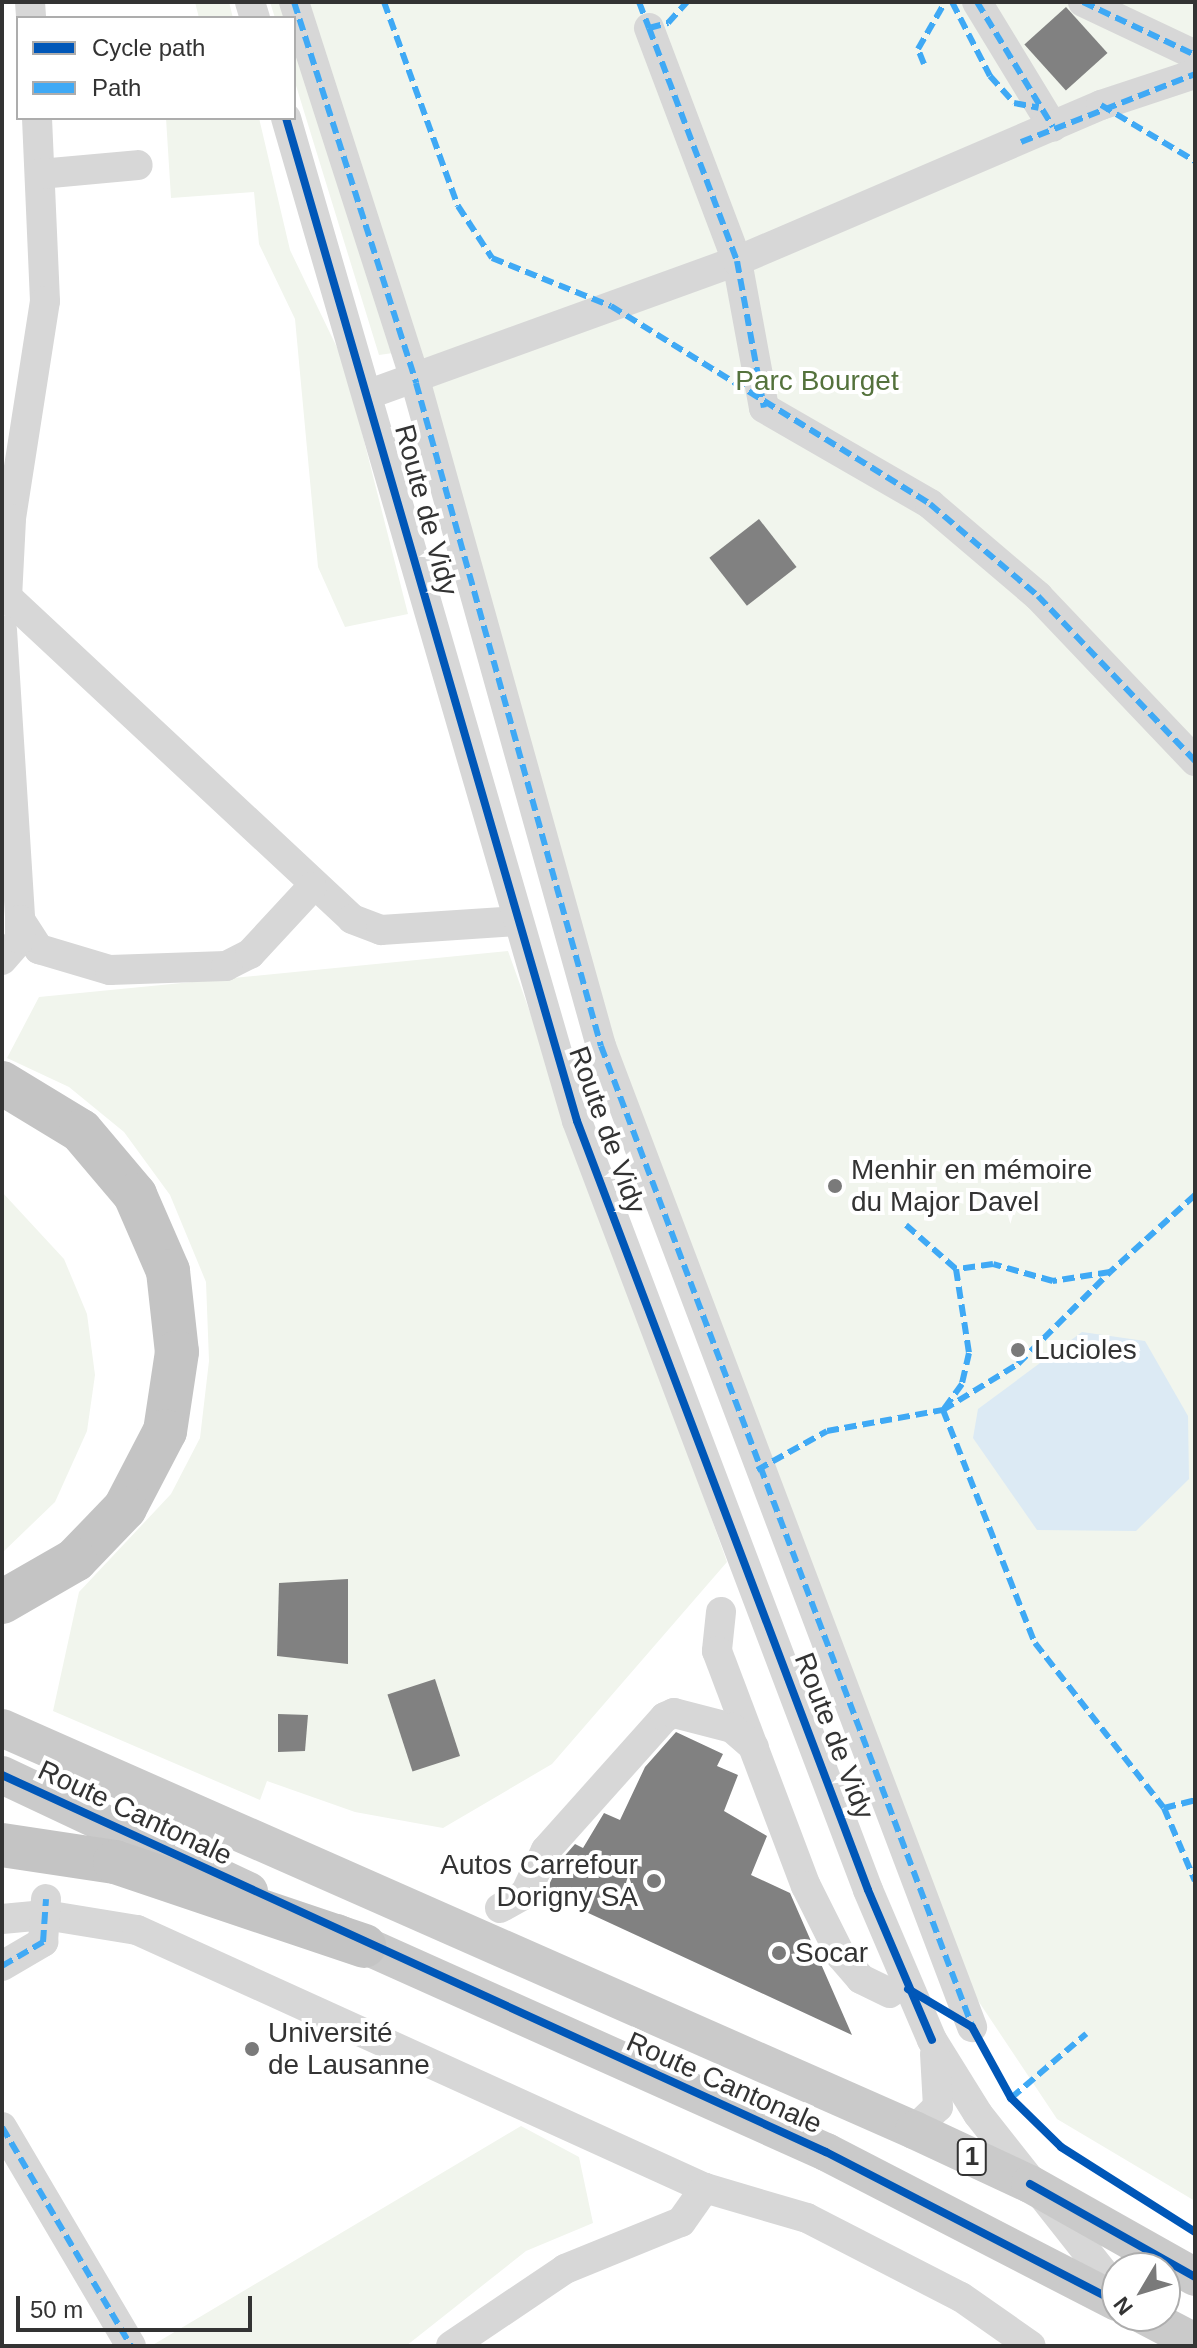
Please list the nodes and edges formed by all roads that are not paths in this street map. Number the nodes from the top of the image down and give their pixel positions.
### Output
1 (294, 2) edge
2 (977, 2) edge
3 (1083, 2) edge
4 (649, 28) dead end
5 (1195, 55) edge
6 (1195, 74) edge
7 (37, 120) edge
8 (287, 120) edge
9 (1053, 127) junction
10 (138, 165) dead end
11 (40, 174) junction
12 (737, 261) junction
13 (416, 383) junction
14 (372, 393) junction
15 (3, 583) edge
16 (2, 596) edge
17 (2, 630) edge
18 (1195, 761) edge
19 (312, 887) junction
20 (20, 920) junction
21 (515, 921) junction
22 (2, 960) edge
23 (2, 1083) edge
24 (2, 1602) edge
25 (721, 1612) dead end
26 (2, 1728) edge
27 (755, 1749) junction
28 (2, 1775) edge
29 (2, 1845) edge
30 (45, 1907) junction
31 (500, 1908) dead end
32 (2, 1919) edge
33 (364, 1946) junction
34 (2, 1966) edge
35 (890, 1993) dead end
36 (972, 2027) dead end
37 (932, 2040) junction
38 (2, 2127) edge
39 (914, 2130) junction
40 (1030, 2184) junction
41 (705, 2188) junction
42 (1101, 2271) edge
43 (1195, 2277) edge
44 (1101, 2294) edge
45 (1176, 2332) edge
46 (1195, 2342) edge
47 (131, 2346) edge
48 (451, 2346) edge
49 (1031, 2346) edge

1 - 13 street
2 - 9 street
3 - 5 street
4 - 12 street
6 - 9 street
7 - 11 street
8 - 14 street, Route de Vidy
9 - 12 street
10 - 11 street
11 - 15 street
12 - 13 street
12 - 18 street
13 - 14 street
13 - 36 street
14 - 21 street, Route de Vidy
15 - 16 street
15 - 19 street
17 - 20 street
19 - 20 street
19 - 21 street
20 - 22 street
21 - 37 street, Route de Vidy
23 - 24 highway
25 - 27 street
26 - 39 main road, Route Cantonale / 1
27 - 31 street
27 - 35 street
28 - 33 main road, Route Cantonale / 1
29 - 33 highway
30 - 32 street
30 - 34 street
30 - 41 street
33 - 44 main road, Route Cantonale / 1
37 - 39 street, Route de Vidy
37 - 40 street, Route de Vidy
38 - 47 street
39 - 40 main road, Route Cantonale / 1
40 - 42 street, Route de Vidy
40 - 43 main road, Route Cantonale / 1
41 - 48 street
41 - 49 street
45 - 46 main road

